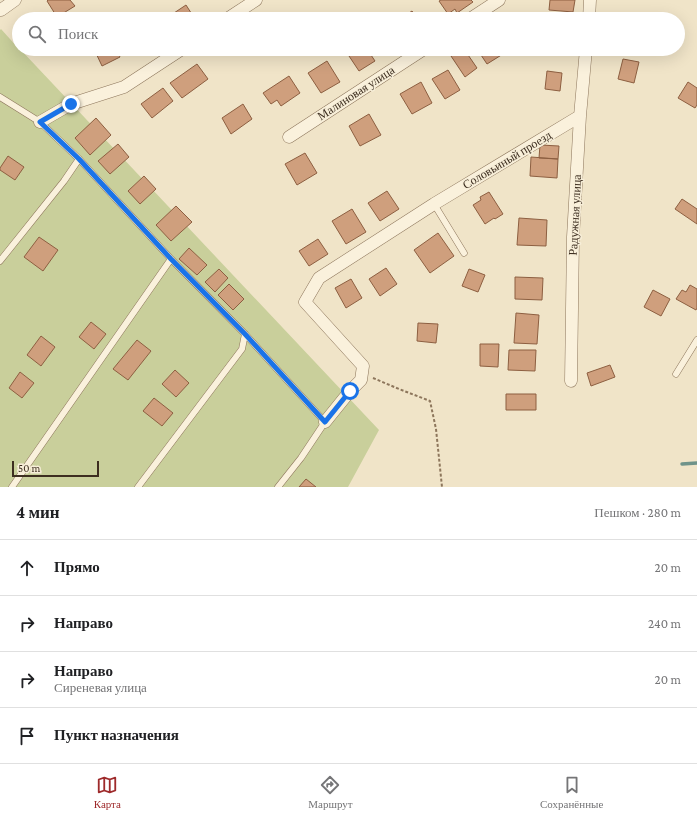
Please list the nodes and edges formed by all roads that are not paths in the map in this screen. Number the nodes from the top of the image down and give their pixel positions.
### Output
1 (15, 0) edge
2 (256, 0) edge
3 (499, 0) edge
4 (590, 0) edge
5 (0, 10) edge
6 (238, 12) edge
7 (481, 12) edge
8 (589, 12) edge
9 (171, 56) edge
10 (413, 56) edge
11 (585, 56) edge
12 (0, 97) edge
13 (580, 116) junction
14 (40, 122) junction
15 (289, 137) dead end
16 (79, 159) junction
17 (434, 204) junction
18 (464, 253) dead end
19 (171, 259) junction
20 (0, 261) edge
21 (245, 334) junction
22 (697, 340) edge
23 (676, 374) dead end
24 (571, 381) dead end
25 (325, 422) junction
26 (12, 487) edge
27 (138, 487) edge
28 (278, 487) edge

1 - 5 street
2 - 6 street
3 - 7 street
4 - 8 street
9 - 14 street
10 - 15 street, Малиновая улица
11 - 13 street, Радужная улица
12 - 14 lane
13 - 17 street, Соловьиный проезд
13 - 24 street, Радужная улица
14 - 16 lane
16 - 19 lane
16 - 20 lane
17 - 18 lane
17 - 25 street, Соловьиный проезд
19 - 21 lane
19 - 26 lane
21 - 25 lane
21 - 27 lane
22 - 23 lane
25 - 28 lane

